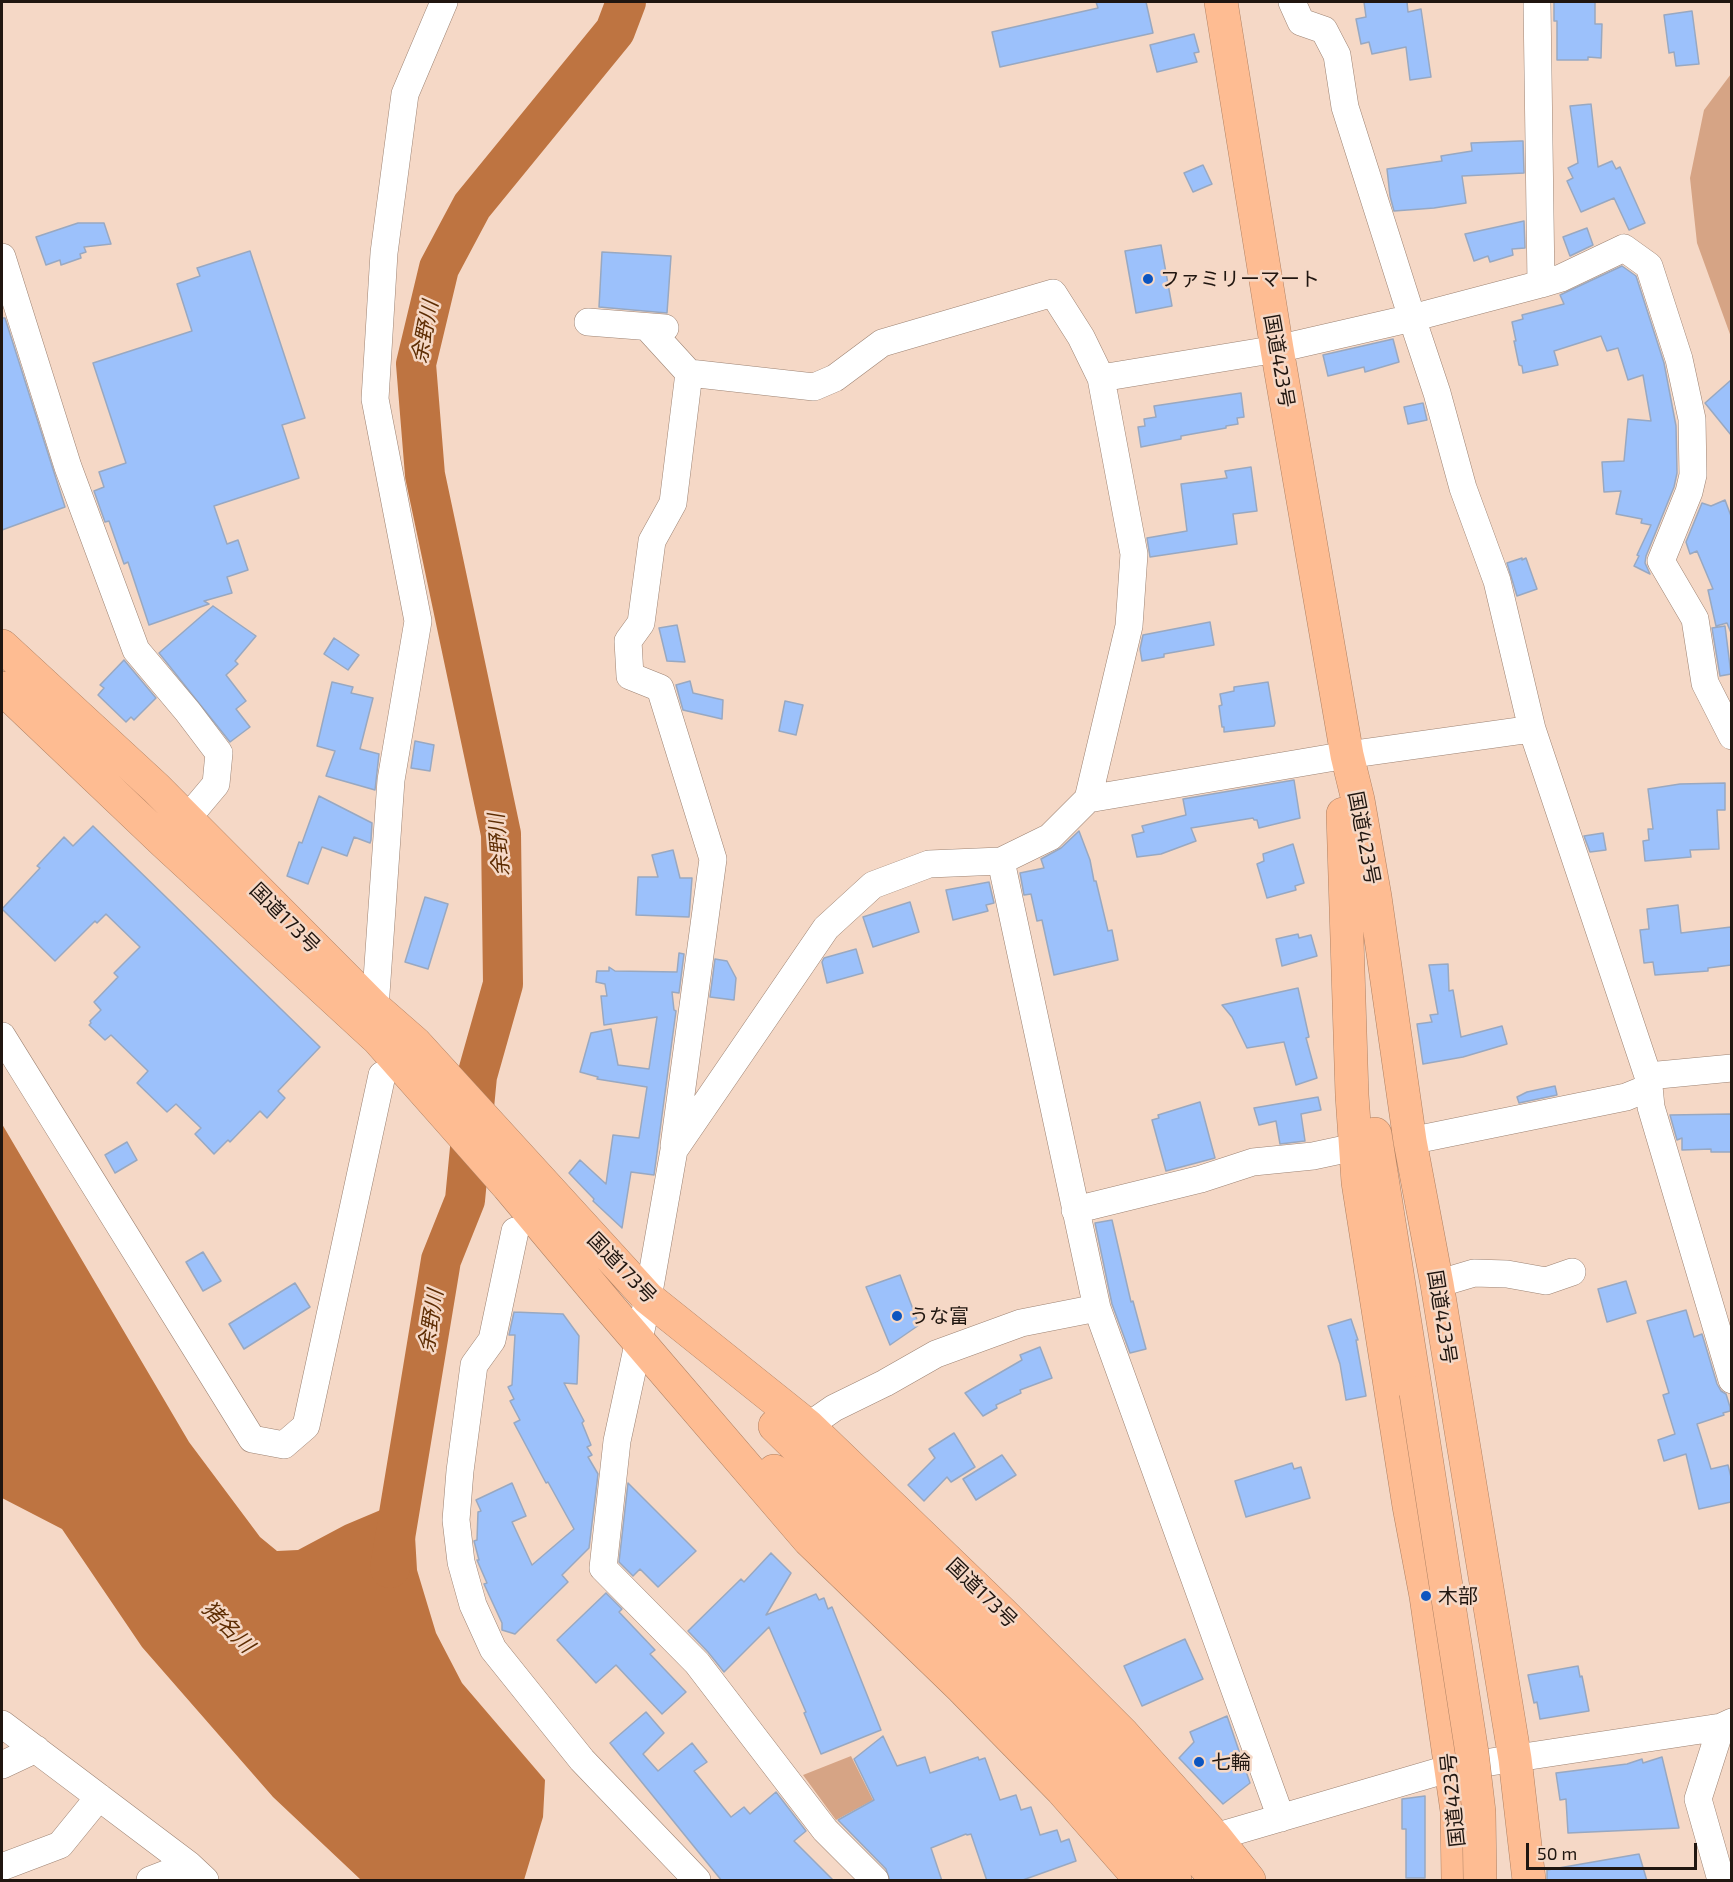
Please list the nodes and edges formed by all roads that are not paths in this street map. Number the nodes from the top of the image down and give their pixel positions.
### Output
1 (444, 2) edge
2 (1221, 2) edge
3 (1292, 2) edge
4 (1537, 2) edge
5 (2, 257) edge
6 (1541, 284) junction
7 (1412, 318) junction
8 (588, 322) dead end
9 (1277, 349) junction
10 (689, 373) junction
11 (1101, 378) junction
12 (2, 646) edge
13 (2, 688) edge
14 (1532, 729) junction
15 (1731, 736) edge
16 (1347, 755) junction
17 (1088, 799) junction
18 (187, 820) junction
19 (165, 843) junction
20 (1002, 861) junction
21 (1375, 897) junction
22 (1349, 975) junction
23 (376, 1024) junction
24 (2, 1036) edge
25 (400, 1062) junction
26 (1731, 1068) edge
27 (1648, 1082) junction
28 (1410, 1141) junction
29 (1355, 1147) junction
30 (674, 1150) junction
31 (514, 1173) junction
32 (1075, 1210) junction
33 (515, 1231) dead end
34 (1572, 1272) dead end
35 (1437, 1284) junction
36 (660, 1307) junction
37 (1097, 1308) junction
38 (650, 1354) junction
39 (1731, 1380) edge
40 (808, 1426) junction
41 (997, 1665) junction
42 (2, 1724) edge
43 (1726, 1724) edge
44 (36, 1749) junction
45 (1515, 1759) junction
46 (2, 1765) edge
47 (1450, 1768) junction
48 (99, 1797) junction
49 (1281, 1818) junction
50 (1215, 1838) junction
51 (2, 1867) edge
52 (197, 1873) edge
53 (150, 1881) edge
54 (697, 1881) edge
55 (875, 1881) edge
56 (1141, 1881) edge
57 (1175, 1881) edge
58 (1217, 1881) edge
59 (1249, 1881) edge
60 (1458, 1881) edge
61 (1480, 1881) edge
62 (1500, 1881) edge
63 (1529, 1881) edge
64 (1720, 1881) edge

1 - 23 street
2 - 9 highway, 国道423号
3 - 7 street
4 - 6 street
5 - 18 street
6 - 7 street
6 - 15 street
7 - 9 street
7 - 14 street
8 - 10 street
9 - 11 street
9 - 16 highway, 国道423号
10 - 11 street
10 - 30 street
11 - 17 street
12 - 18 highway, 国道173号
13 - 19 highway, 国道173号
14 - 16 street
14 - 27 street
16 - 17 street
16 - 21 highway, 国道423号
16 - 22 highway, 国道423号
17 - 20 street
18 - 19 street
18 - 23 highway, 国道173号
19 - 23 highway, 国道173号
20 - 30 street
20 - 32 street
21 - 28 highway, 国道423号
21 - 62 highway
22 - 29 highway, 国道423号
22 - 61 highway, bridge
23 - 25 highway, 国道173号
24 - 25 street
25 - 31 highway, 国道173号
26 - 27 street
27 - 28 street
27 - 39 street
28 - 35 highway, 国道423号
29 - 32 street
29 - 47 highway, 国道423号
30 - 36 street
31 - 36 highway, 国道173号
31 - 38 highway, 国道173号
32 - 37 street
33 - 54 street
34 - 35 street
35 - 45 highway, 国道423号
36 - 38 street
36 - 40 highway, 国道173号
36 - 41 highway
37 - 40 street
37 - 49 street
38 - 41 highway
38 - 55 street
38 - 56 highway, 国道173号
40 - 50 highway, 国道173号
41 - 57 highway
41 - 58 highway
42 - 44 street
43 - 45 street
43 - 64 street
44 - 46 street
44 - 48 street
45 - 47 street
45 - 63 highway, 国道423号
47 - 49 street
47 - 60 highway, 国道423号
48 - 51 street
48 - 52 street
49 - 50 street
50 - 59 highway, 国道173号
52 - 53 street

